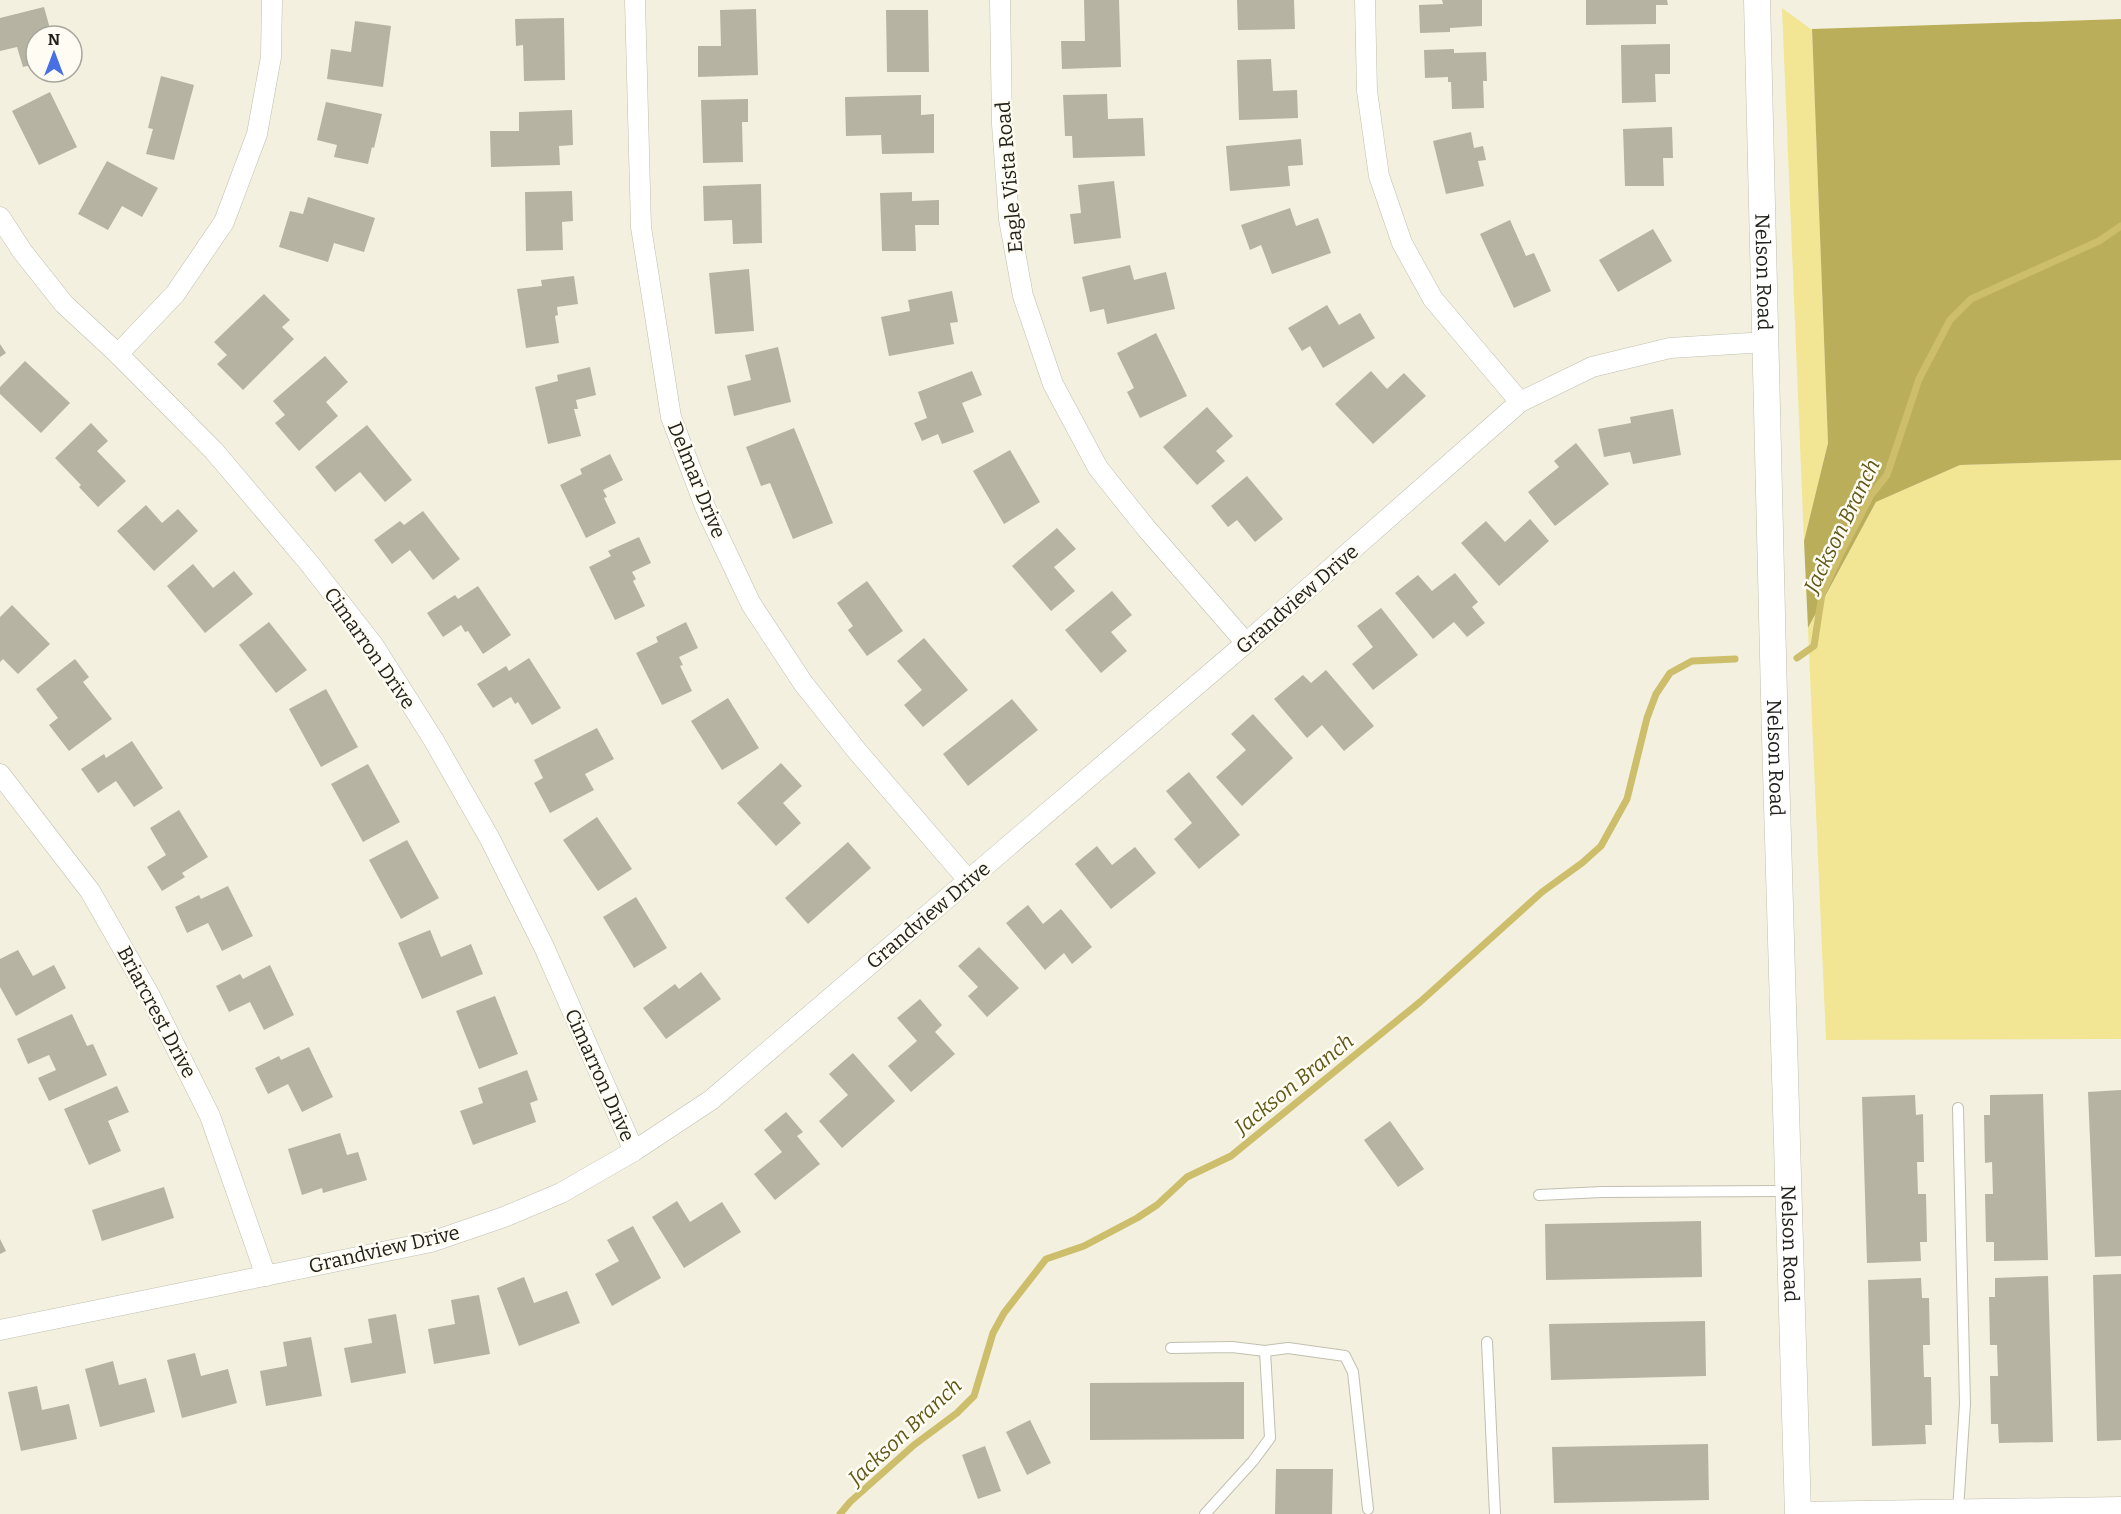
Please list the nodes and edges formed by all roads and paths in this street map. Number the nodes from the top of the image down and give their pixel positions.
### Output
1 (272, 0) edge
2 (635, 0) edge
3 (1000, 0) edge
4 (1365, 0) edge
5 (1757, 0) edge
6 (0, 217) edge
7 (1766, 342) junction
8 (118, 354) junction
9 (1520, 402) junction
10 (1246, 643) junction
11 (0, 774) edge
12 (968, 880) junction
13 (1958, 1108) dead end
14 (634, 1151) junction
15 (1789, 1191) junction
16 (1539, 1195) dead end
17 (266, 1276) junction
18 (0, 1330) edge
19 (1487, 1342) dead end
20 (1171, 1348) dead end
21 (1265, 1351) junction
22 (2121, 1507) edge
23 (1368, 1509) dead end
24 (1958, 1510) junction
25 (1798, 1513) edge
26 (1205, 1514) edge
27 (1495, 1514) edge

1 - 8 street
2 - 12 street, Delmar Drive
3 - 10 street, Eagle Vista Road
4 - 9 street
5 - 7 street, Nelson Road
6 - 8 street, Cimarron Drive
7 - 9 street, Grandview Drive
7 - 15 street, Nelson Road
8 - 14 street, Cimarron Drive
9 - 10 street, Grandview Drive
10 - 12 street, Grandview Drive
11 - 17 street, Briarcrest Drive
12 - 14 street, Grandview Drive
13 - 24 lane
14 - 17 street, Grandview Drive
15 - 16 lane
15 - 25 street, Nelson Road
17 - 18 street, Grandview Drive
19 - 27 lane
20 - 21 lane
21 - 23 lane
21 - 26 lane
22 - 24 street
24 - 25 street

